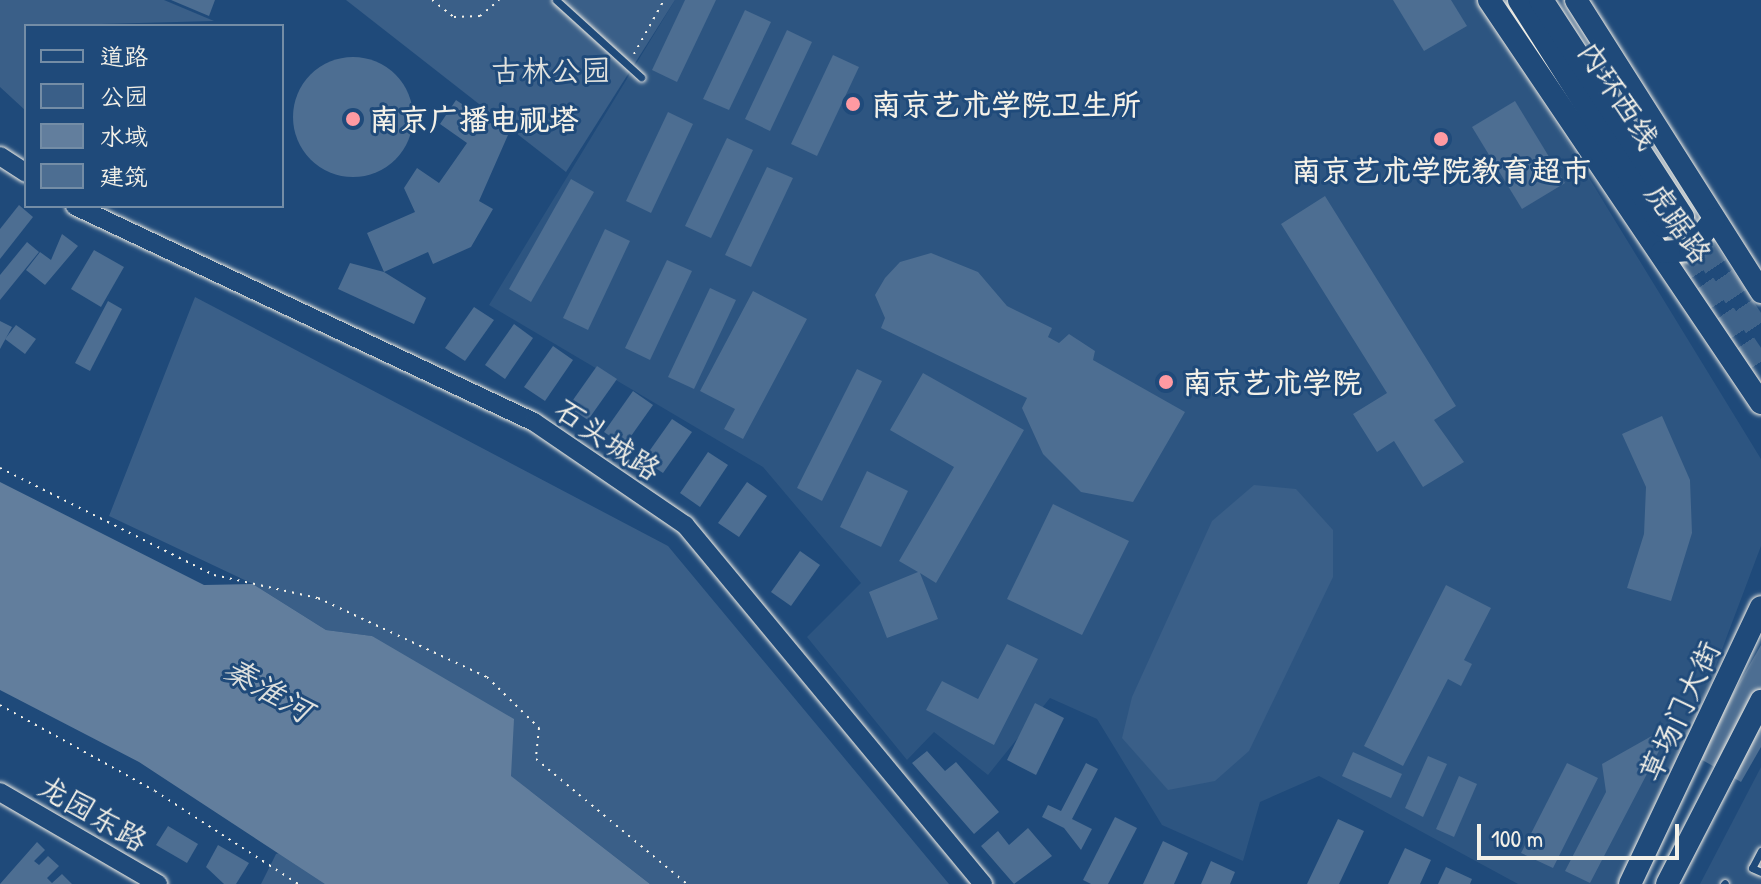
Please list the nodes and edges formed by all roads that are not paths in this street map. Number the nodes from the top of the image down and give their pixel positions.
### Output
1 (556, 0) edge
2 (1489, 0) edge
3 (1520, 0) edge
4 (1541, 0) edge
5 (1576, 0) edge
6 (641, 77) dead end
7 (0, 156) edge
8 (24, 172) edge
9 (79, 208) edge
10 (1714, 219) junction
11 (1662, 252) junction
12 (1761, 292) edge
13 (1761, 403) edge
14 (1761, 607) edge
15 (1761, 701) edge
16 (1755, 728) edge
17 (0, 792) edge
18 (1761, 851) edge
19 (1761, 872) edge
20 (158, 884) edge
21 (983, 884) edge
22 (1630, 884) edge
23 (1667, 884) edge

1 - 6 lane
2 - 11 main road, 虎踞路
3 - 4 highway, 内环西线
5 - 10 main road, 虎踞路
7 - 8 street
9 - 21 street, 石头城路
10 - 11 main road
10 - 12 main road, 虎踞路
11 - 13 main road, 虎踞路
14 - 22 main road, 草场门大街
15 - 16 main road
16 - 23 main road
17 - 20 street, 龙园东路
18 - 19 lane

